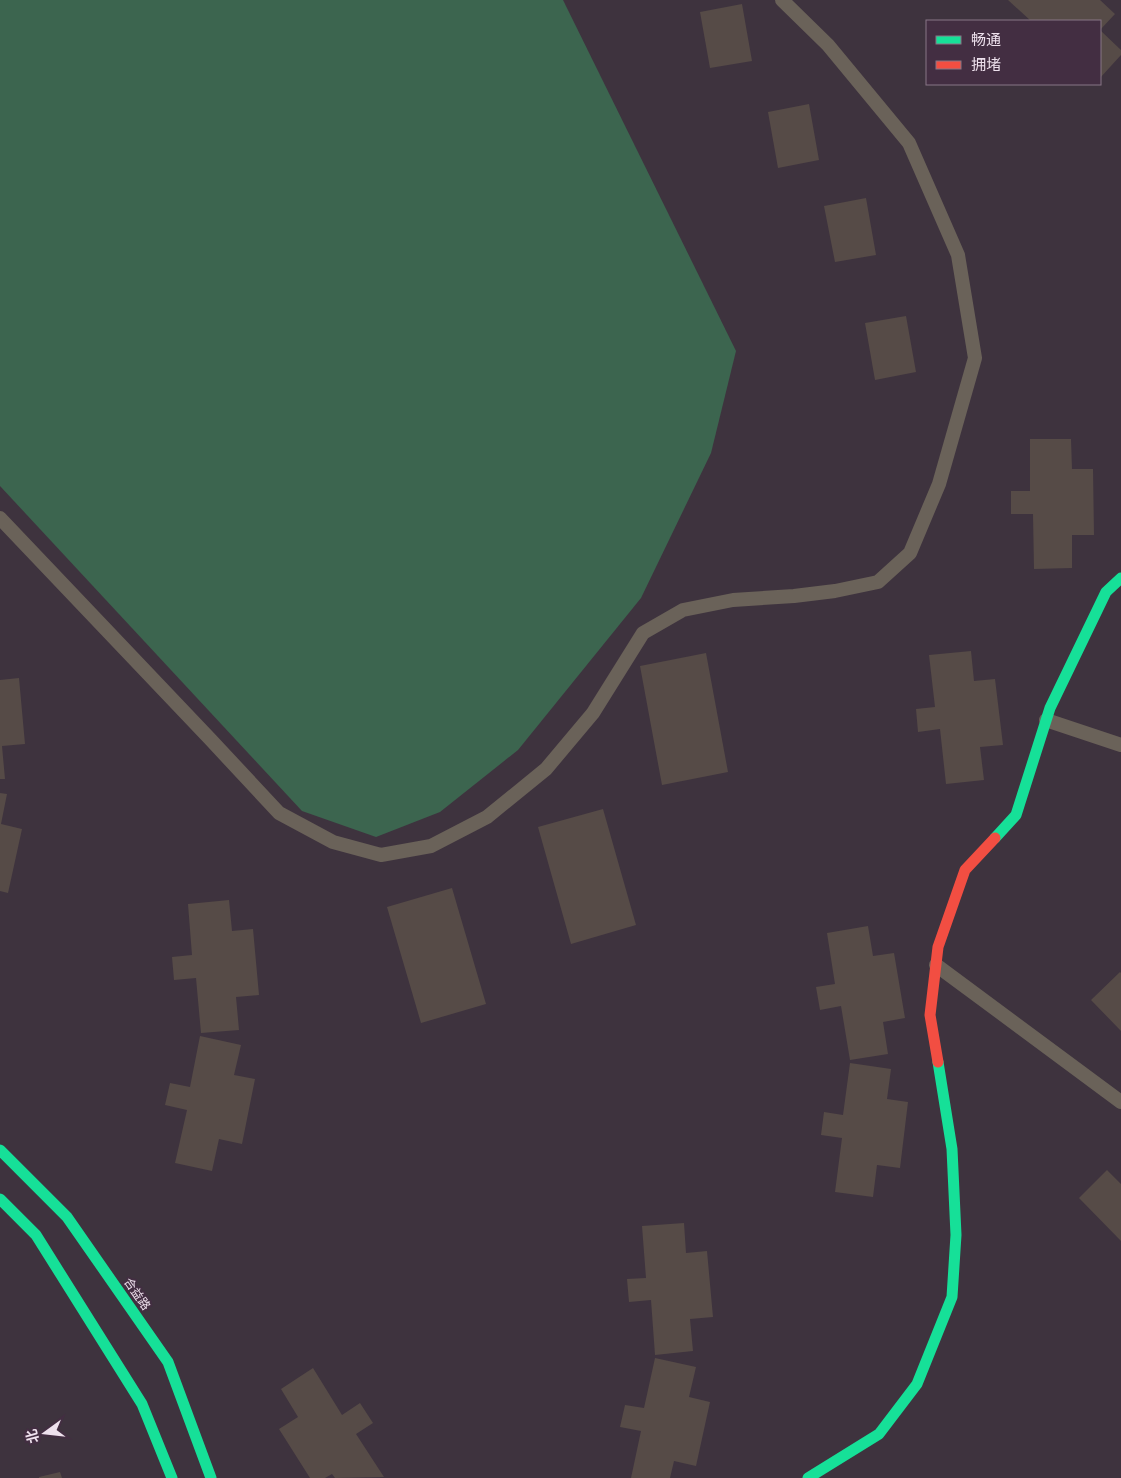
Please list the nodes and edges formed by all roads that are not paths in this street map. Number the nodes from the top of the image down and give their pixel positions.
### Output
1 (782, 0) edge
2 (0, 518) edge
3 (1121, 578) edge
4 (1046, 720) junction
5 (1121, 745) edge
6 (936, 965) junction
7 (1121, 1102) edge
8 (0, 1150) edge
9 (0, 1199) edge
10 (172, 1478) edge
11 (211, 1478) edge
12 (808, 1478) edge

1 - 2 lane
3 - 4 street
4 - 5 lane
4 - 6 street
6 - 7 lane
6 - 12 street
8 - 11 street, 合益路
9 - 10 street

